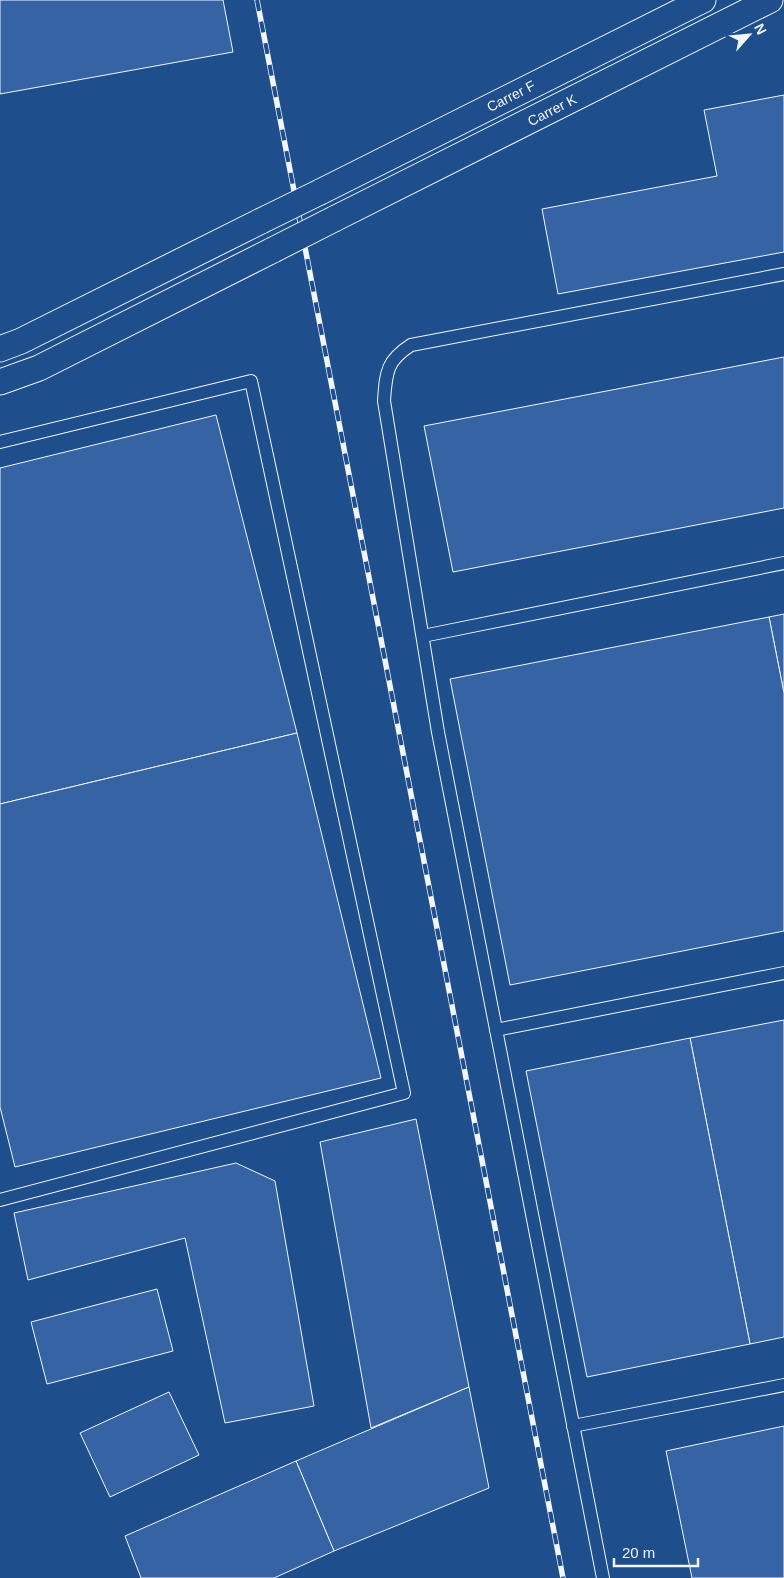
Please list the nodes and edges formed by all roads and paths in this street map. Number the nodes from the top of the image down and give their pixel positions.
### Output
1 (703, 0) edge
2 (770, 0) edge
3 (784, 274) edge
4 (0, 349) edge
5 (0, 382) edge
6 (0, 442) edge
7 (784, 563) edge
8 (423, 636) junction
9 (784, 973) edge
10 (496, 1030) junction
11 (0, 1200) edge
12 (784, 1385) edge
13 (573, 1426) junction
14 (602, 1578) edge

1 - 4 street, Carrer F, bridge
2 - 5 street, Carrer K, bridge
3 - 8 lane
6 - 11 lane
7 - 8 lane
8 - 10 lane
9 - 10 lane
10 - 13 lane
12 - 13 lane
13 - 14 lane

